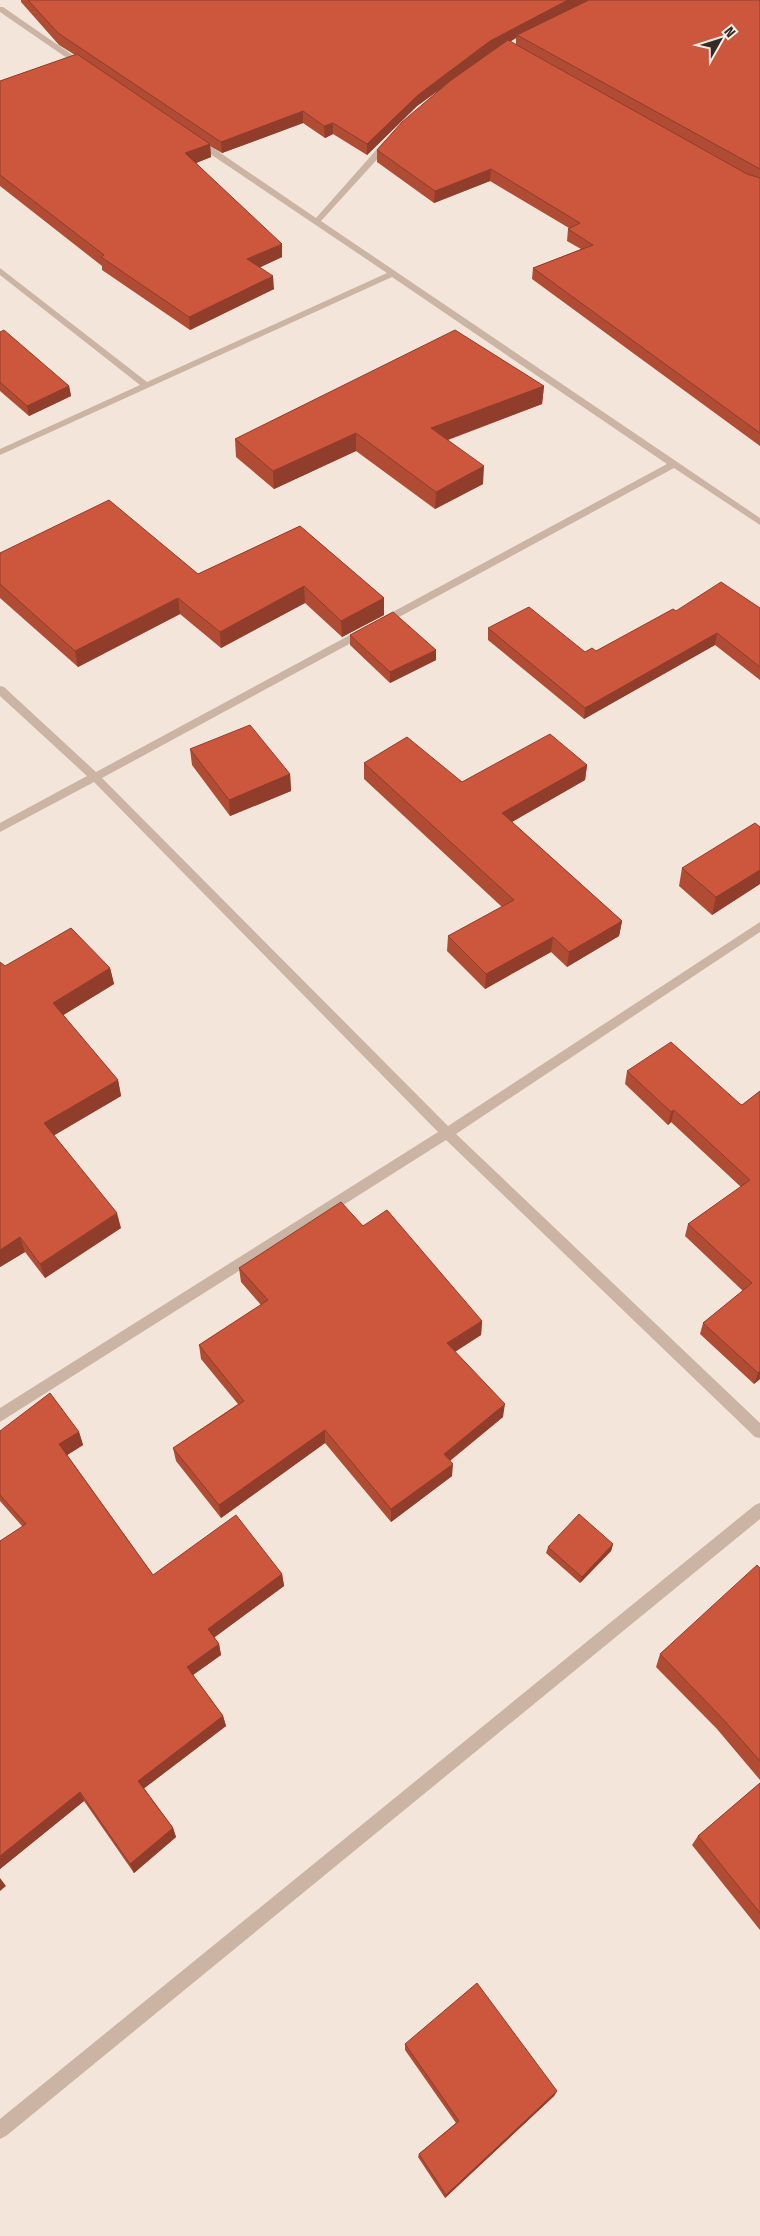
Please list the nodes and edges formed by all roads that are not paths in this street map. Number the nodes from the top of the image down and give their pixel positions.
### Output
1 (0, 9) edge
2 (89, 69) edge
3 (187, 134) edge
4 (393, 136) edge
5 (317, 221) junction
6 (0, 271) edge
7 (394, 273) junction
8 (147, 386) junction
9 (0, 452) edge
10 (674, 464) junction
11 (760, 522) edge
12 (0, 690) edge
13 (96, 778) junction
14 (0, 828) edge
15 (760, 926) edge
16 (447, 1133) junction
17 (0, 1416) edge
18 (760, 1432) edge
19 (760, 1510) edge
20 (0, 2130) edge

1 - 2 street
3 - 5 street
4 - 5 street
5 - 7 street
6 - 8 street
7 - 8 street
7 - 10 street
8 - 9 street
10 - 11 street
10 - 13 street
12 - 13 street
13 - 14 street
13 - 16 street
15 - 16 street
16 - 17 street
16 - 18 street
19 - 20 street

